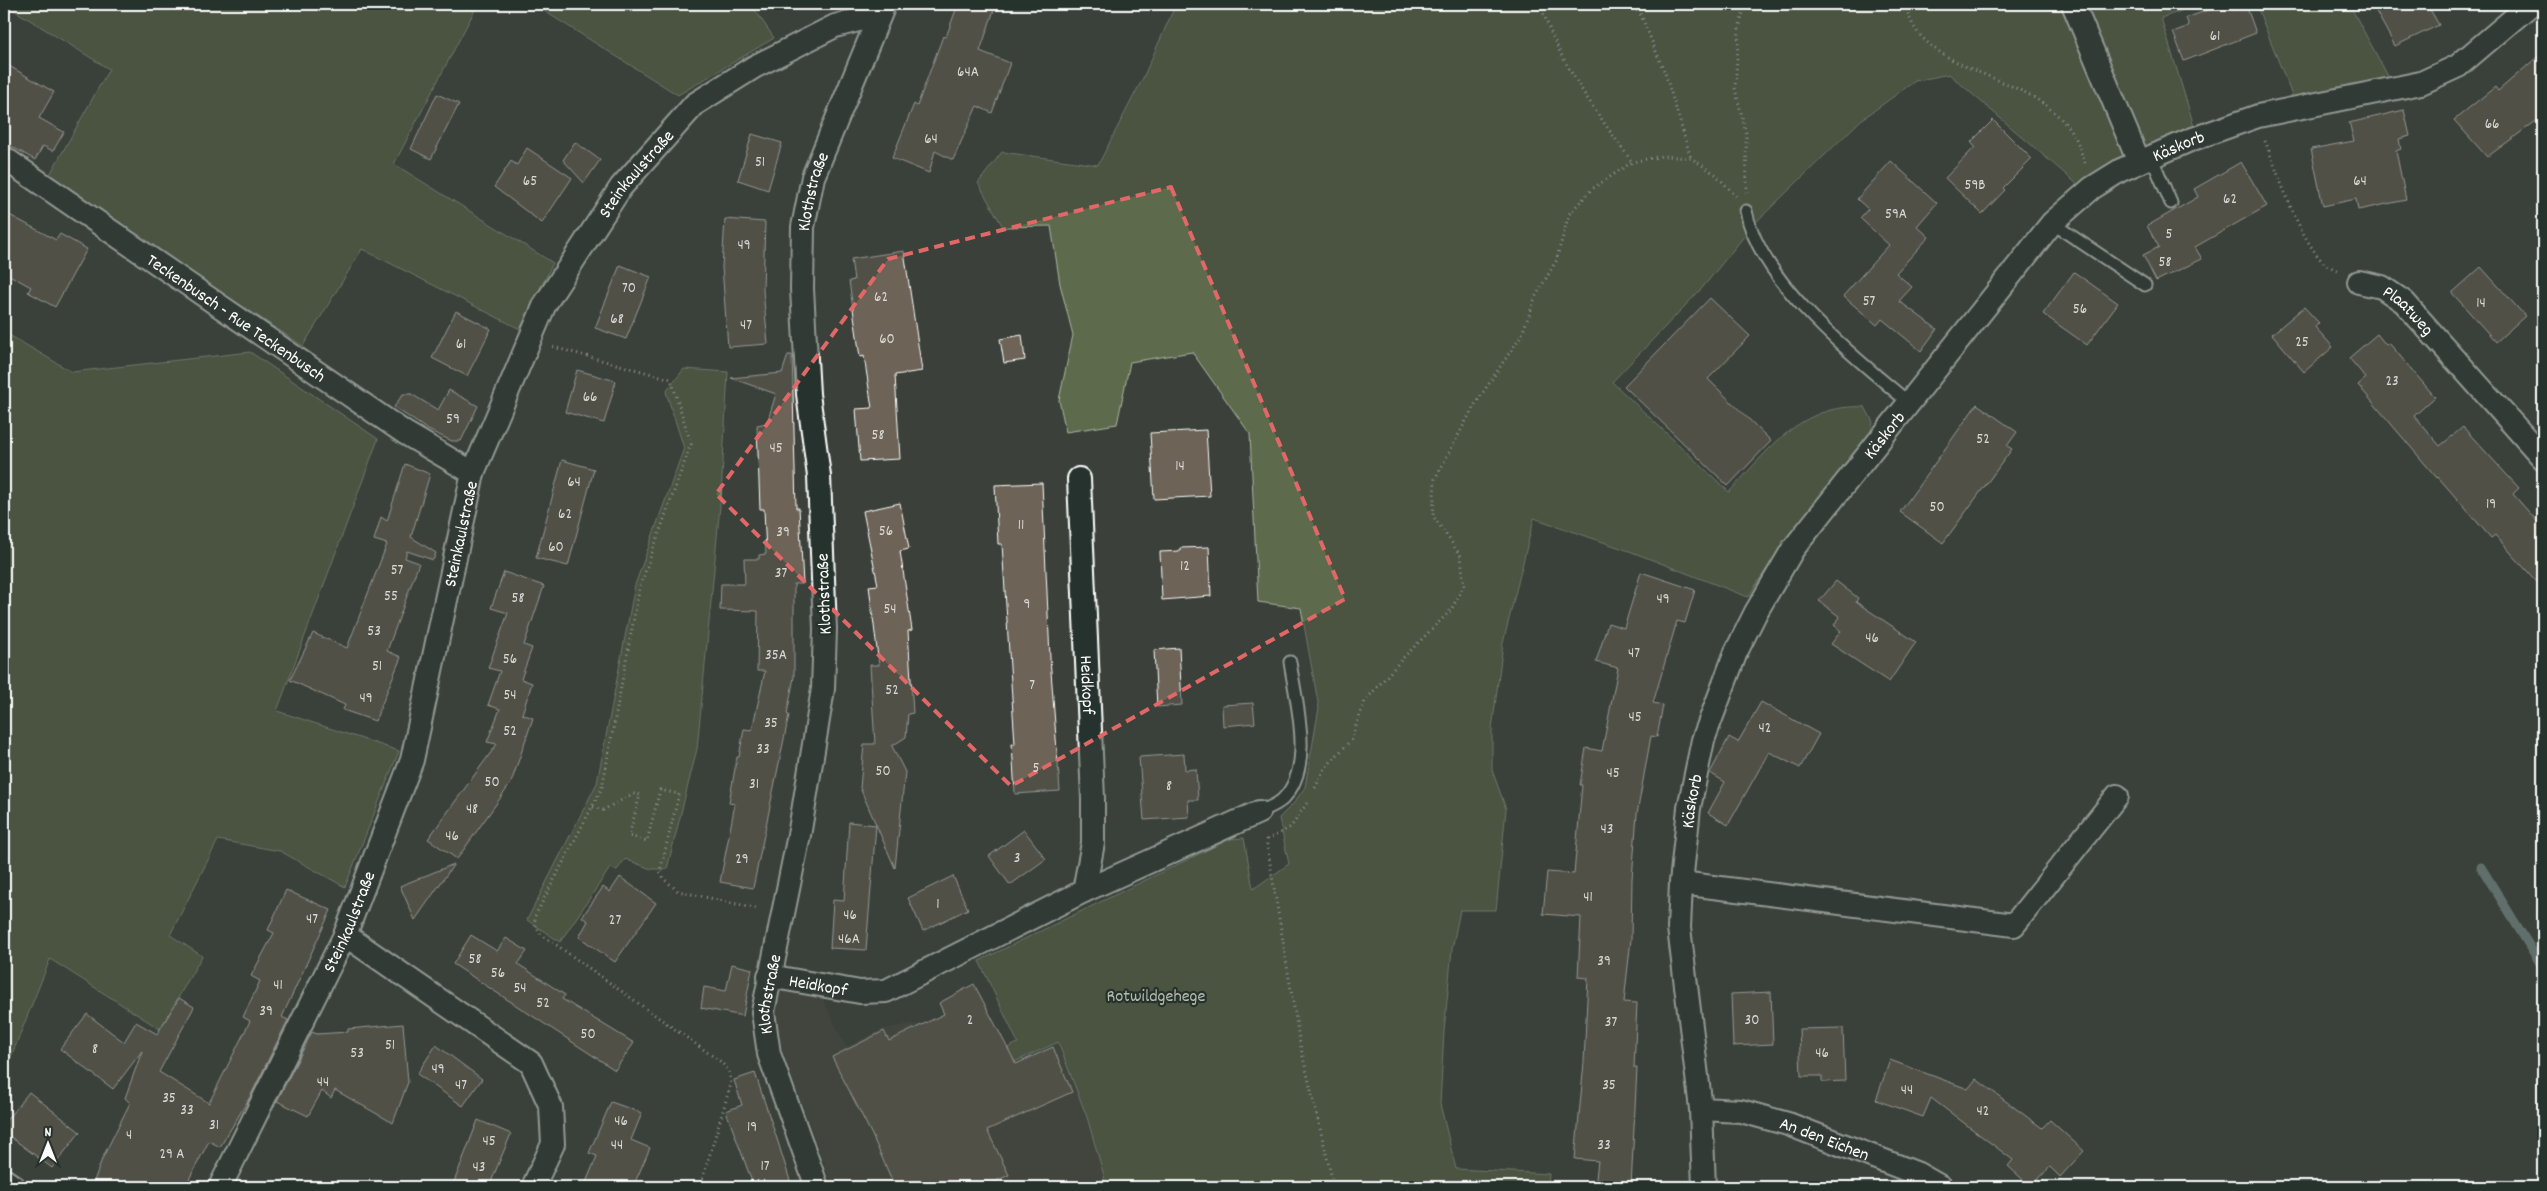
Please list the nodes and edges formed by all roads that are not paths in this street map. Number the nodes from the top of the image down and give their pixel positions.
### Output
1 (2072, 4) edge
2 (2531, 4) edge
3 (881, 10) edge
4 (4, 158) edge
5 (2145, 159) junction
6 (2171, 203) dead end
7 (1746, 211) road end
8 (2052, 223) junction
9 (2359, 282) road end
10 (2145, 285) dead end
11 (1909, 403) junction
12 (2543, 458) edge
13 (473, 473) junction
14 (1079, 479) dead end
15 (1290, 662) dead end
16 (2117, 796) dead end
17 (1259, 812) joint
18 (1681, 883) junction
19 (1084, 891) junction
20 (345, 935) junction
21 (769, 976) junction
22 (1700, 1109) junction
23 (4, 1180) edge
24 (14, 1187) edge
25 (220, 1187) edge
26 (533, 1187) edge
27 (817, 1187) edge
28 (1704, 1187) edge
29 (1941, 1187) edge

1 - 5 street
2 - 5 street, Käskorb
3 - 13 street, Steinkaulstraße
3 - 21 street, Klothstraße
4 - 13 street, Teckenbusch - Rue Teckenbusch
5 - 6 lane
5 - 8 street, Käskorb
7 - 11 lane
8 - 10 lane
8 - 11 street, Käskorb
9 - 12 street, Plaatweg
11 - 18 street, Käskorb
13 - 20 street, Steinkaulstraße
14 - 19 street, Heidkopf
15 - 17 lane
16 - 18 street
17 - 19 street, Heidkopf
18 - 22 street, Käskorb
19 - 21 street, Heidkopf
20 - 25 street, Steinkaulstraße
20 - 26 street
21 - 27 street, Klothstraße
22 - 28 street, Käskorb
22 - 29 street, An den Eichen
23 - 24 street

